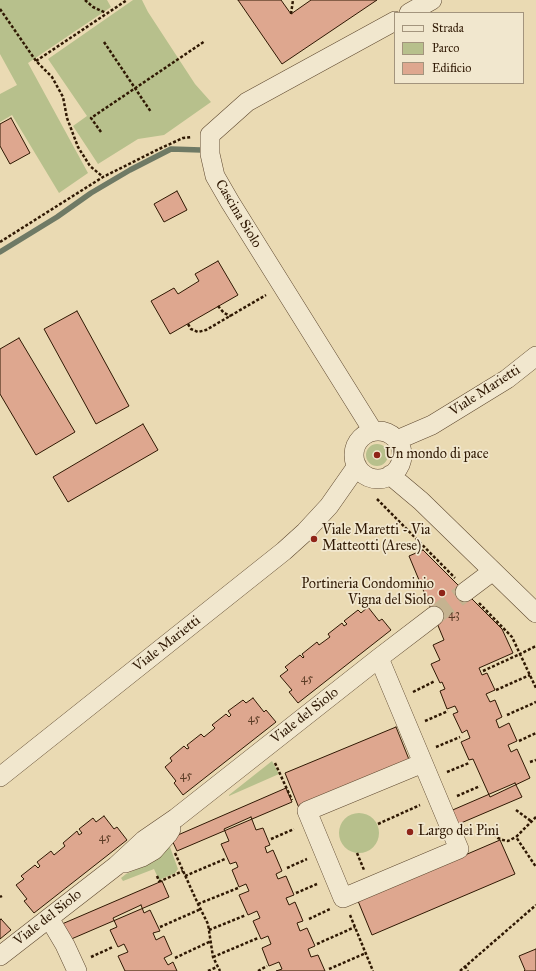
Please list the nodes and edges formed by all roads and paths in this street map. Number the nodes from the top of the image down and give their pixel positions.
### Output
1 (85, 0) edge
2 (127, 0) edge
3 (293, 0) edge
4 (432, 0) edge
5 (0, 9) edge
6 (411, 12) edge
7 (106, 13) junction
8 (291, 14) dead end
9 (394, 22) edge
10 (205, 41) dead end
11 (104, 42) dead end
12 (36, 60) junction
13 (135, 88) junction
14 (151, 112) dead end
15 (101, 132) dead end
16 (210, 135) junction
17 (104, 177) junction
18 (0, 242) edge
19 (281, 284) junction
20 (218, 306) dead end
21 (232, 316) junction
22 (188, 324) dead end
23 (536, 356) edge
24 (373, 431) junction
25 (397, 458) junction
26 (362, 471) junction
27 (493, 571) junction
28 (465, 592) tunnel mouth
29 (536, 613) edge
30 (434, 616) tunnel mouth
31 (379, 658) junction
32 (483, 671) dead end
33 (530, 675) junction
34 (435, 681) dead end
35 (536, 688) edge
36 (496, 690) dead end
37 (396, 699) junction
38 (536, 702) edge
39 (448, 711) dead end
40 (507, 715) dead end
41 (408, 728) junction
42 (536, 733) edge
43 (460, 737) dead end
44 (519, 741) dead end
45 (272, 758) dead end
46 (536, 760) edge
47 (530, 762) dead end
48 (469, 763) dead end
49 (424, 765) junction
50 (0, 777) edge
51 (480, 786) dead end
52 (439, 800) junction
53 (516, 810) dead end
54 (309, 817) junction
55 (536, 817) edge
56 (531, 821) junction
57 (378, 824) dead end
58 (482, 825) dead end
59 (516, 837) junction
60 (271, 839) dead end
61 (175, 852) dead end
62 (225, 859) dead end
63 (536, 867) edge
64 (183, 871) junction
65 (157, 876) dead end
66 (185, 876) junction
67 (334, 876) junction
68 (238, 888) dead end
69 (296, 893) dead end
70 (344, 900) junction
71 (198, 904) junction
72 (536, 905) edge
73 (201, 909) junction
74 (246, 915) dead end
75 (49, 918) junction
76 (308, 920) dead end
77 (160, 927) dead end
78 (355, 927) junction
79 (209, 930) junction
80 (258, 938) dead end
81 (211, 941) junction
82 (317, 944) dead end
83 (113, 947) dead end
84 (366, 953) junction
85 (0, 956) edge
86 (213, 957) junction
87 (175, 958) dead end
88 (267, 966) dead end
89 (466, 966) junction
90 (75, 967) edge
91 (217, 967) junction
92 (329, 969) dead end
93 (208, 971) edge
94 (220, 971) edge
95 (258, 971) edge
96 (373, 971) edge
97 (460, 971) edge
98 (468, 971) edge

1 - 7 path
2 - 7 path
3 - 8 path
4 - 6 street
5 - 12 path
7 - 12 path
9 - 16 street
10 - 13 path
11 - 13 path
12 - 17 path
13 - 14 path
13 - 15 path
16 - 17 path
16 - 19 street, Cascina Siolo
17 - 18 path
19 - 21 path
19 - 24 street, Cascina Siolo
20 - 21 path
21 - 22 path
23 - 25 street, Viale Marietti
24 - 25 street
24 - 26 street
25 - 26 street
25 - 27 street
26 - 50 street, Viale Marietti
27 - 28 street
27 - 29 street
30 - 31 street, Viale del Siolo
31 - 37 street
31 - 75 street, Viale del Siolo
32 - 33 path
33 - 35 path
33 - 36 path
34 - 37 path
37 - 41 street
38 - 40 path
39 - 41 path
41 - 49 street
42 - 44 path
43 - 49 path
45 - 54 path
46 - 47 path
48 - 49 path
49 - 52 street
49 - 54 street
51 - 52 path
52 - 57 path
52 - 70 street
53 - 56 path
54 - 60 path
54 - 67 street
55 - 56 path
56 - 59 path
58 - 59 path
59 - 63 path
61 - 64 path
62 - 66 path
64 - 65 path
64 - 66 path
66 - 71 path
67 - 69 path
67 - 70 street
68 - 71 path
70 - 76 path
70 - 78 path
71 - 73 path
72 - 89 path
73 - 77 path
73 - 79 path
74 - 79 path
75 - 85 street, Viale del Siolo
75 - 90 street
78 - 82 path
78 - 84 path
79 - 81 path
80 - 86 path
81 - 86 path
81 - 87 path
83 - 90 path
84 - 92 path
84 - 96 path
86 - 91 path
88 - 95 path
89 - 97 path
89 - 98 path
91 - 93 path
91 - 94 path

